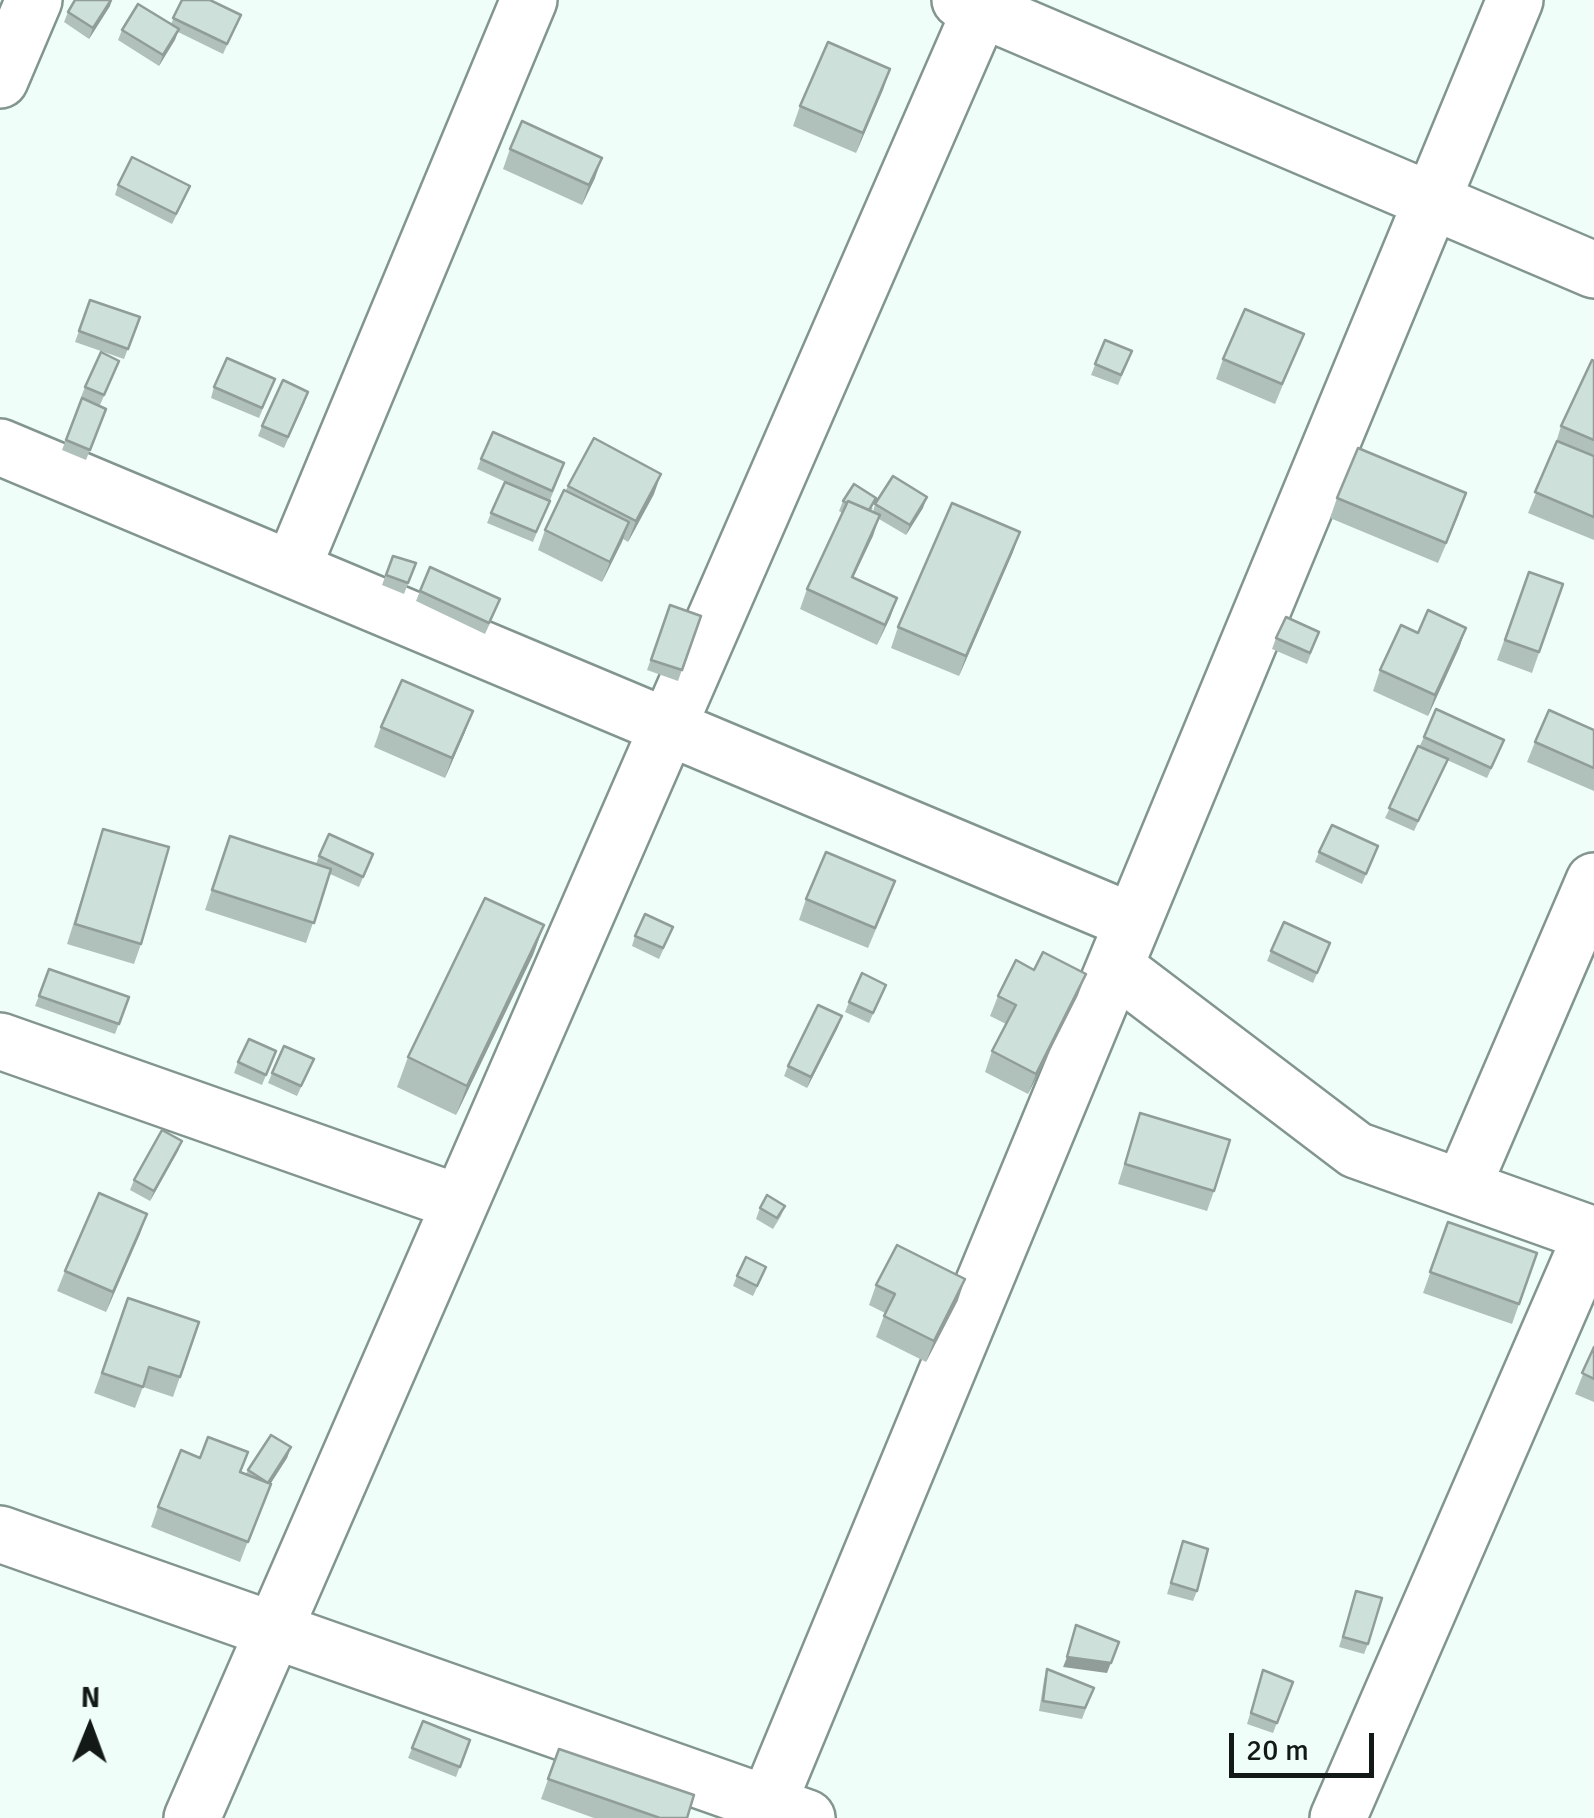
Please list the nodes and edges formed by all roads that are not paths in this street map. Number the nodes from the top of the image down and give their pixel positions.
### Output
1 (34, 0) edge
2 (529, 0) edge
3 (1515, 0) edge
4 (975, 3) edge
5 (0, 80) edge
6 (1432, 200) junction
7 (1594, 270) edge
8 (0, 446) edge
9 (292, 568) junction
10 (668, 727) junction
11 (1594, 881) edge
12 (1124, 944) junction
13 (0, 1041) edge
14 (1462, 1188) junction
15 (460, 1203) junction
16 (1593, 1234) edge
17 (0, 1534) edge
18 (274, 1630) junction
19 (779, 1813) edge
20 (192, 1818) edge
21 (1338, 1818) edge

1 - 5 street
2 - 9 street
3 - 6 street
4 - 6 street
4 - 10 street
6 - 7 street
6 - 12 street
8 - 9 street
9 - 10 street
10 - 12 street
10 - 15 street
11 - 14 street
12 - 14 street
12 - 19 street
13 - 15 street
14 - 16 street
15 - 18 street
16 - 21 street
17 - 18 street
18 - 19 street
18 - 20 street

